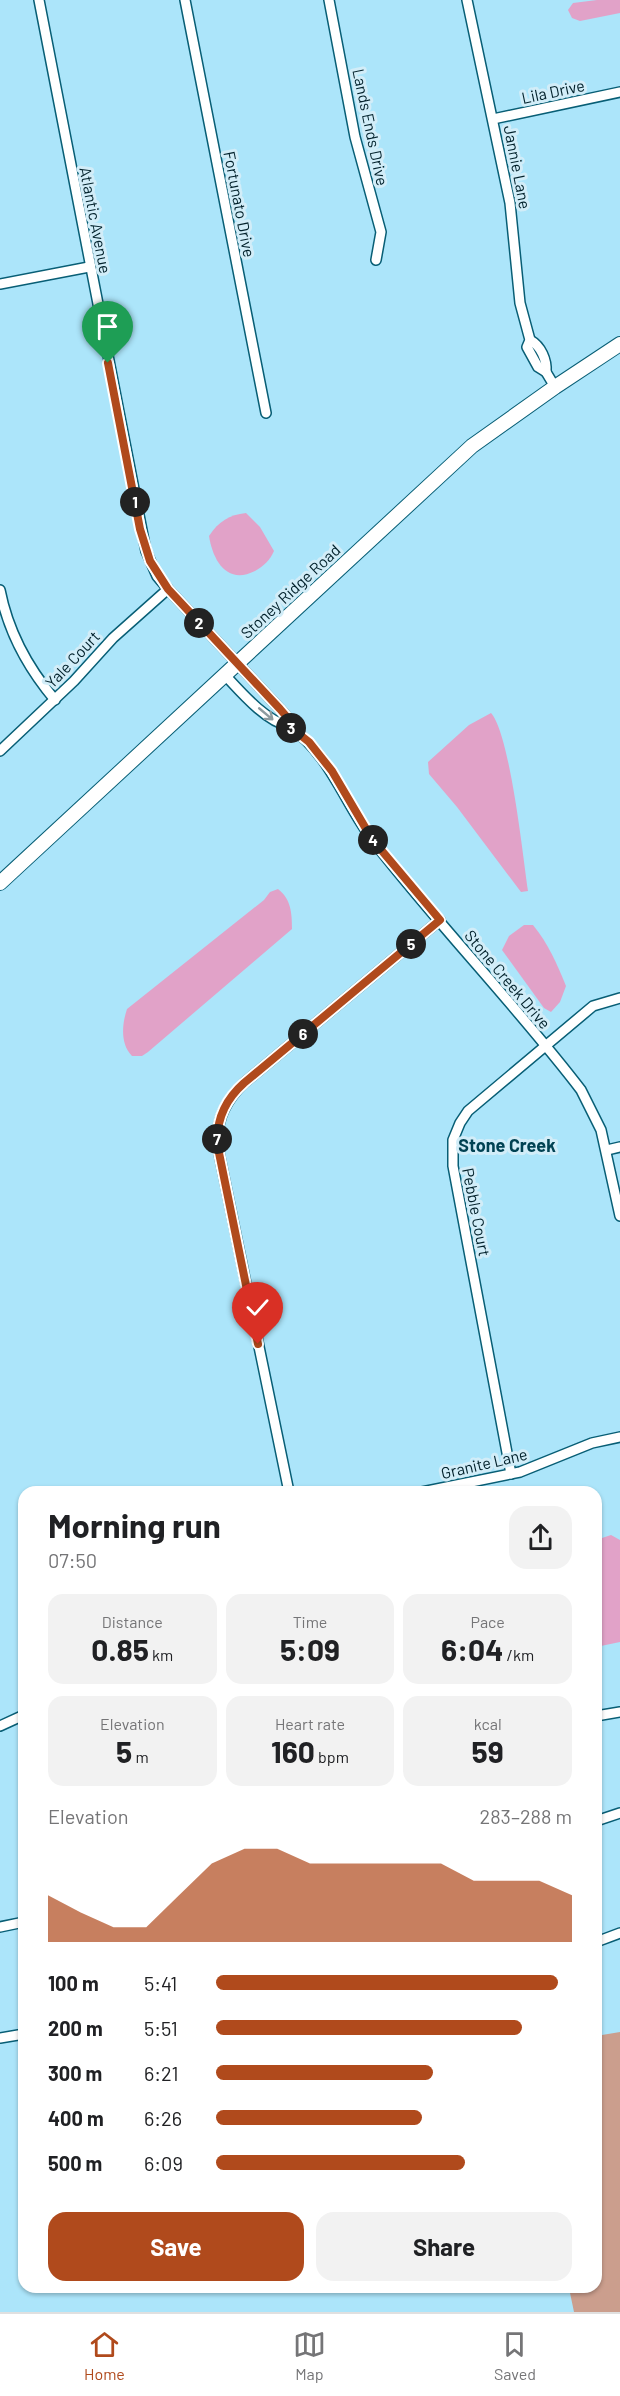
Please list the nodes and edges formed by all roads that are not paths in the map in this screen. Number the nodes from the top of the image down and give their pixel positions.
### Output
1 (39, 0) edge
2 (185, 0) edge
3 (329, 0) edge
4 (467, 0) edge
5 (620, 92) edge
6 (493, 119) junction
7 (376, 260) dead end
8 (89, 267) junction
9 (0, 284) edge
10 (620, 344) edge
11 (555, 387) junction
12 (266, 413) dead end
13 (168, 589) junction
14 (0, 590) edge
15 (236, 663) junction
16 (224, 674) junction
17 (55, 700) junction
18 (289, 726) junction
19 (0, 751) edge
20 (0, 883) edge
21 (440, 920) junction
22 (620, 998) edge
23 (545, 1047) junction
24 (620, 1147) edge
25 (607, 1150) junction
26 (620, 1216) edge
27 (620, 1437) edge
28 (511, 1474) junction
29 (288, 1486) edge
30 (452, 1486) edge
31 (620, 1712) edge
32 (602, 1715) edge
33 (18, 1718) edge
34 (0, 1726) edge
35 (620, 1813) edge
36 (602, 1819) edge
37 (18, 1923) edge
38 (0, 1927) edge
39 (620, 1933) edge
40 (602, 1940) edge
41 (18, 2035) edge
42 (0, 2038) edge

1 - 8 street, Atlantic Avenue
2 - 12 street, Fortunato Drive
3 - 7 street, Lands Ends Drive
4 - 6 street, Jannie Lane
5 - 6 street, Lila Drive
6 - 11 street, Jannie Lane
8 - 9 street
8 - 13 street, Atlantic Avenue
10 - 11 street, Stoney Ridge Road
11 - 15 street, Stoney Ridge Road
13 - 15 street, Atlantic Avenue
13 - 17 street, Yale Court
14 - 17 street
15 - 16 street, Stoney Ridge Road
15 - 18 street, Stone Creek Drive
16 -> 18 street, Stone Creek Drive
16 - 20 street, Stoney Ridge Road
17 - 19 street, Yale Court
18 - 21 street, Stone Creek Drive
21 - 23 street, Stone Creek Drive
21 - 29 street
22 - 23 street, Pebble Court
23 - 25 street, Stone Creek Drive
23 - 28 street, Pebble Court
24 - 25 street
25 - 26 street, Stone Creek Drive
27 - 28 street, Granite Lane
28 - 30 street, Granite Lane
31 - 32 street
33 - 34 street
35 - 36 street
37 - 38 street
39 - 40 street
41 - 42 street

